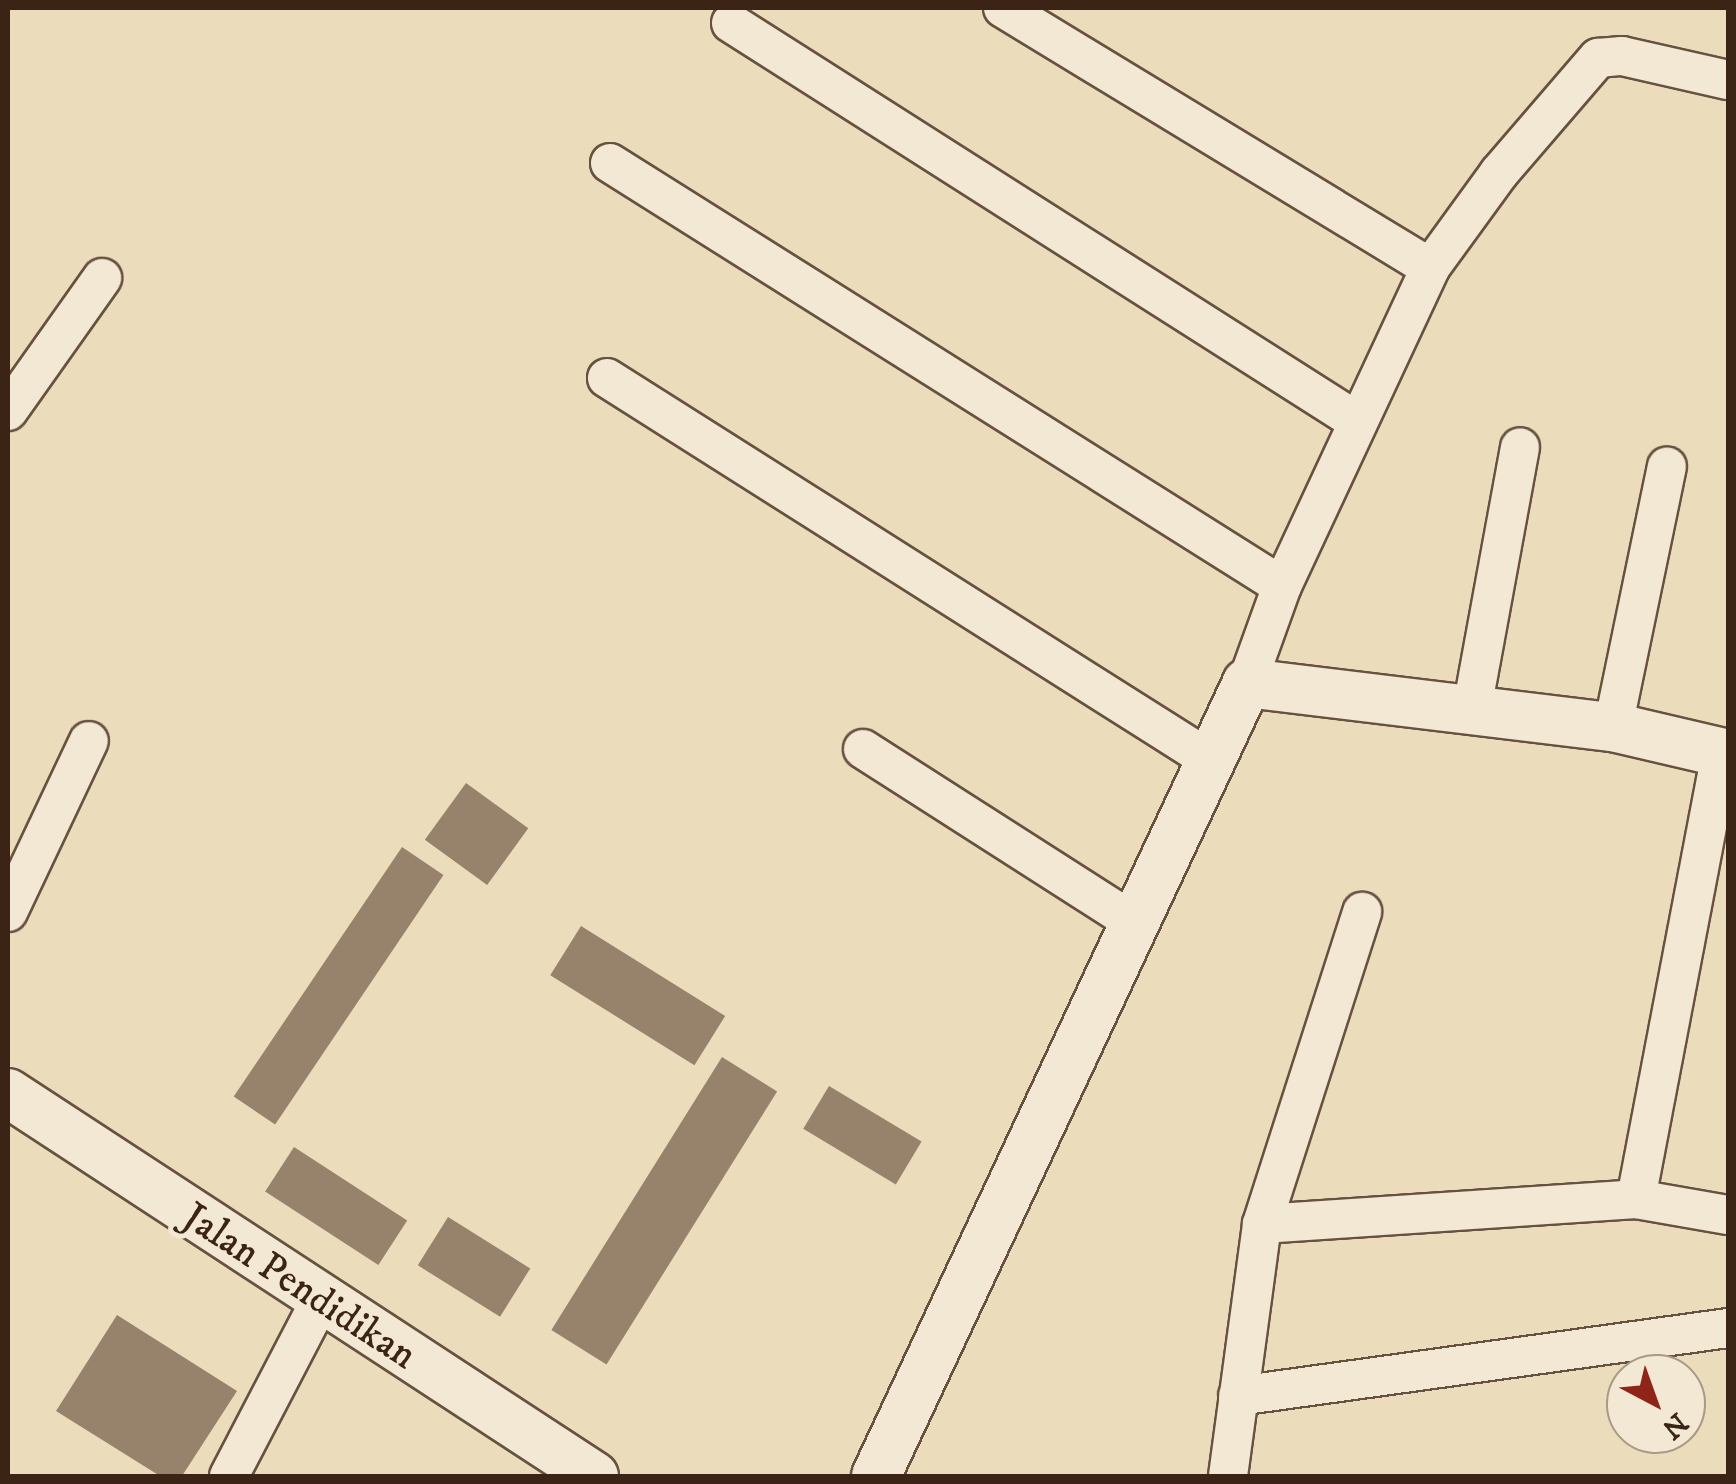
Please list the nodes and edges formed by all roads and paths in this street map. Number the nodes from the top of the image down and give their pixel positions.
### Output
1 (1003, 8) edge
2 (731, 23) dead end
3 (1728, 80) edge
4 (610, 163) dead end
5 (1430, 268) junction
6 (102, 278) dead end
7 (607, 378) dead end
8 (8, 411) edge
9 (1358, 422) junction
10 (1520, 447) dead end
11 (1667, 467) dead end
12 (1282, 586) junction
13 (1247, 683) junction
14 (1472, 709) junction
15 (1613, 726) junction
16 (89, 741) dead end
17 (863, 749) dead end
18 (1725, 754) edge
19 (1207, 758) junction
20 (8, 912) edge
21 (1362, 912) dead end
22 (1133, 922) junction
23 (8, 1093) edge
24 (1636, 1199) junction
25 (1728, 1215) edge
26 (1262, 1224) junction
27 (319, 1303) junction
28 (1728, 1328) edge
29 (1238, 1396) junction
30 (229, 1476) edge
31 (594, 1476) edge
32 (876, 1476) edge
33 (1228, 1476) edge

1 - 5 street
2 - 9 street
3 - 5 street
4 - 12 street
5 - 9 street
6 - 8 street
7 - 19 street
9 - 12 street
10 - 14 street
11 - 15 street
12 - 13 street
13 - 14 street
13 - 19 street
14 - 15 street
15 - 18 street
16 - 20 street
17 - 22 street
18 - 24 street
19 - 22 street
21 - 26 street
22 - 32 street
23 - 27 street, Jalan Pendidikan
24 - 25 street
24 - 26 street
26 - 29 street
27 - 30 street
27 - 31 street, Jalan Pendidikan
28 - 29 street
29 - 33 street

